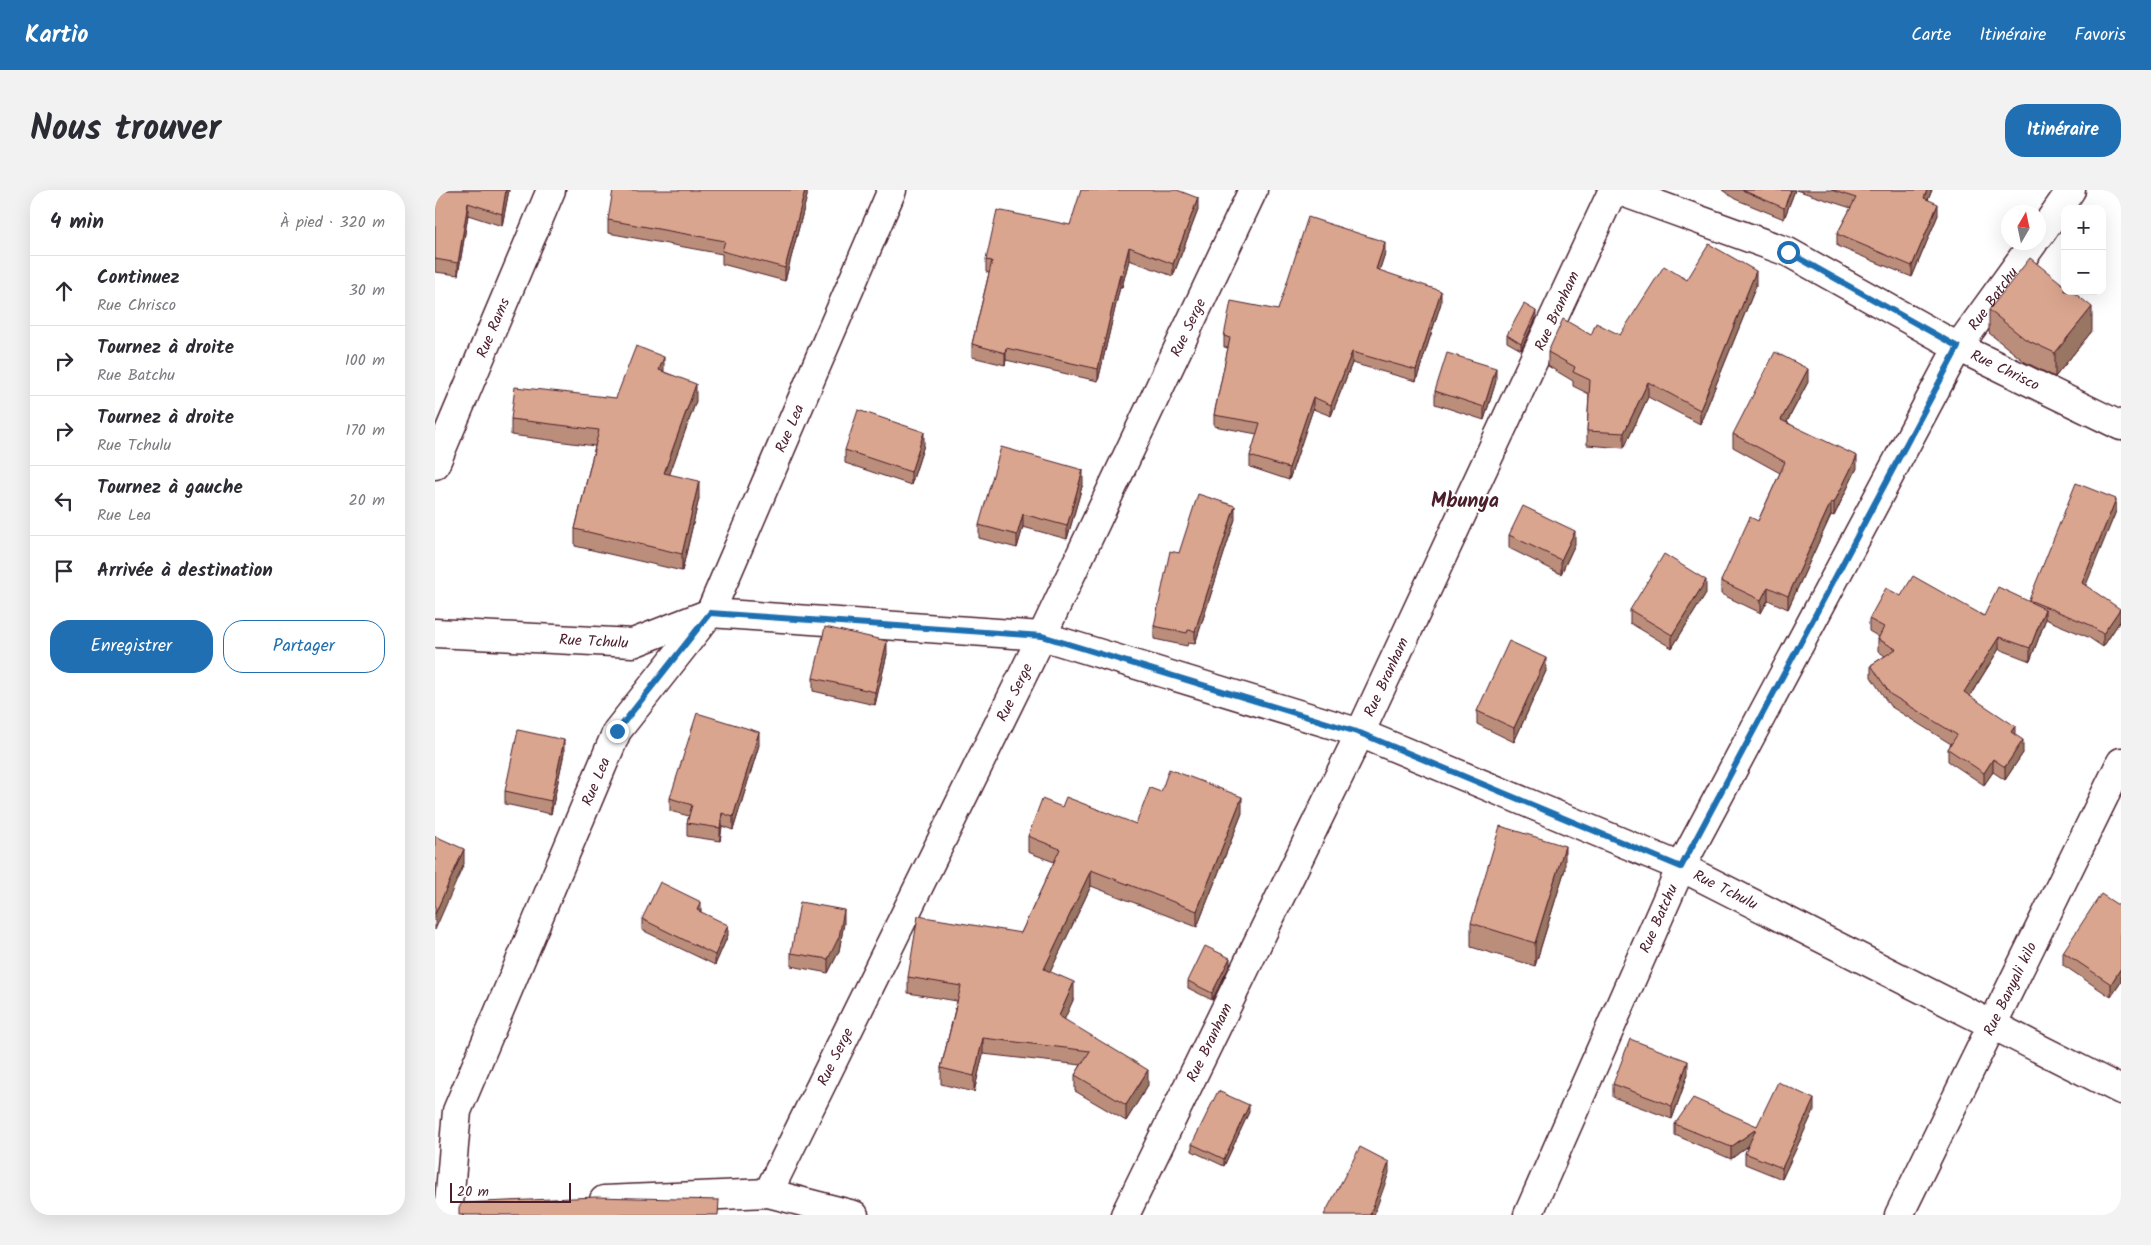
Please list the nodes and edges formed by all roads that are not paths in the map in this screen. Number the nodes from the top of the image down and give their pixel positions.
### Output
1 (551, 190) edge
2 (893, 190) edge
3 (1253, 190) edge
4 (1615, 190) edge
5 (2071, 190) edge
6 (2046, 226) edge
7 (2028, 250) edge
8 (1958, 347) junction
9 (2121, 426) edge
10 (435, 465) edge
11 (710, 613) junction
12 (435, 633) edge
13 (1042, 636) junction
14 (1360, 733) junction
15 (2121, 762) edge
16 (1681, 867) junction
17 (1991, 1024) junction
18 (2121, 1090) edge
19 (768, 1193) junction
20 (584, 1201) edge
21 (477, 1206) edge
22 (804, 1208) edge
23 (444, 1209) edge
24 (854, 1215) edge
25 (1125, 1215) edge
26 (1528, 1215) edge
27 (1899, 1215) edge

1 - 10 street, Rue Rams
2 - 11 street, Rue Lea
3 - 13 street, Rue Serge
4 - 8 street, Rue Chrisco
4 - 14 street, Rue Branham
5 - 6 street
7 - 8 street, Rue Batchu
8 - 9 street, Rue Chrisco
8 - 16 street, Rue Batchu
11 - 12 street, Rue Tchulu
11 - 13 street, Rue Tchulu
11 - 23 street, Rue Lea
13 - 14 street, Rue Tchulu
13 - 19 street, Rue Serge
14 - 16 street, Rue Tchulu
14 - 25 street, Rue Branham
15 - 17 street, Rue Banyali kilo
16 - 17 street, Rue Tchulu
16 - 26 street, Rue Batchu
17 - 18 street, Rue Tchulu
17 - 27 street, Rue Banyali kilo
19 - 20 street
19 - 22 street
21 - 23 street
22 - 24 street

